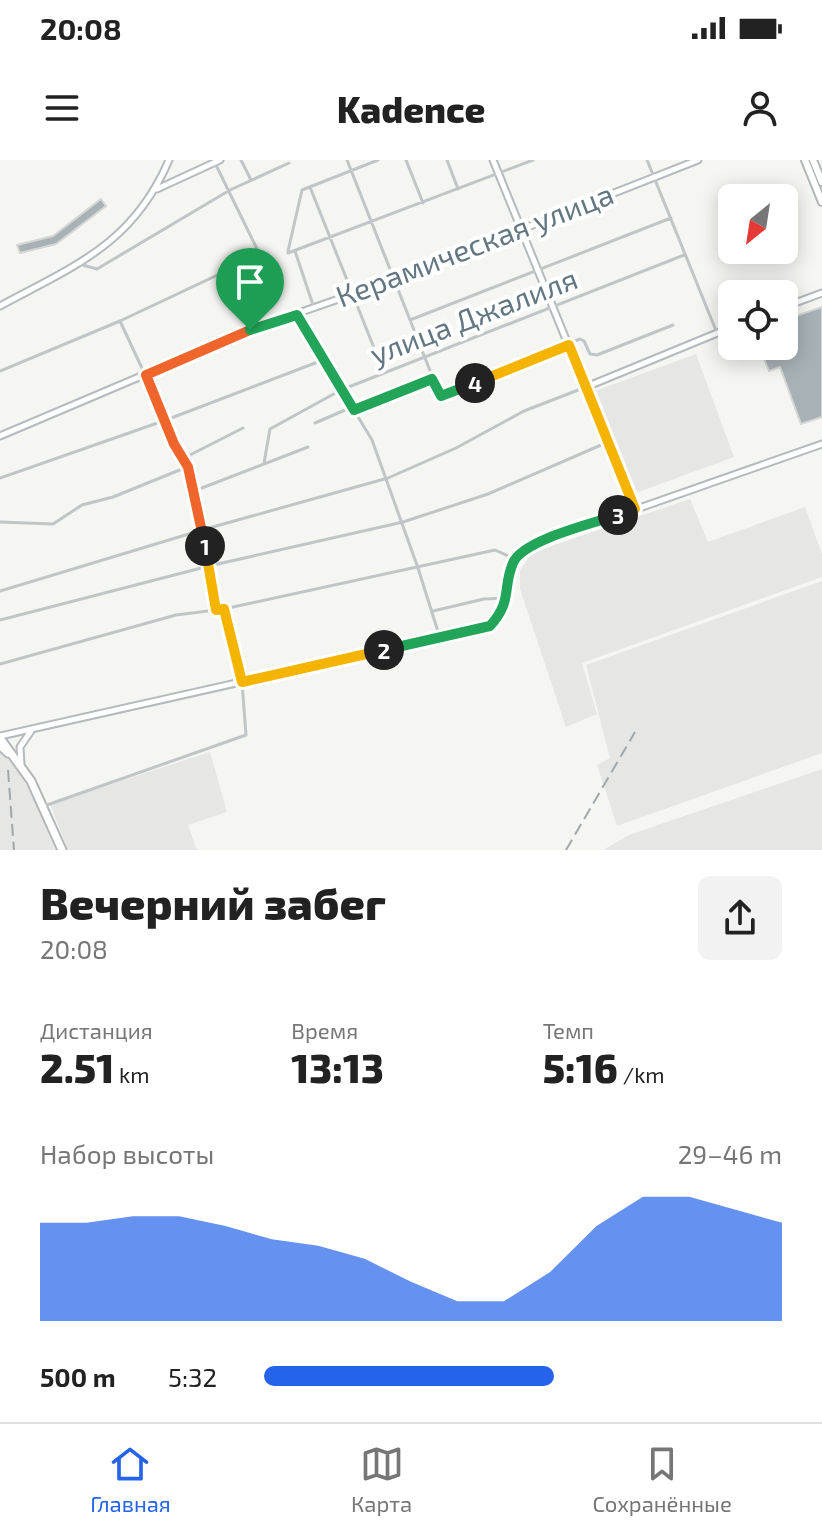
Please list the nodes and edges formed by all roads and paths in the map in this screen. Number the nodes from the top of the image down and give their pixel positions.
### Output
1 (169, 160) edge
2 (241, 160) edge
3 (347, 160) edge
4 (378, 160) edge
5 (406, 160) edge
6 (447, 160) edge
7 (493, 160) edge
8 (533, 160) edge
9 (647, 160) edge
10 (698, 160) edge
11 (805, 160) edge
12 (813, 160) edge
13 (218, 161) edge
14 (289, 163) dead end
15 (351, 171) junction
16 (499, 173) junction
17 (654, 177) junction
18 (251, 180) junction
19 (822, 182) edge
20 (310, 187) junction
21 (157, 189) junction
22 (458, 189) junction
23 (230, 190) junction
24 (822, 202) edge
25 (423, 203) junction
26 (671, 218) junction
27 (371, 223) junction
28 (520, 229) junction
29 (330, 237) junction
30 (295, 251) junction
31 (684, 255) junction
32 (79, 264) junction
33 (537, 270) junction
34 (393, 280) junction
35 (822, 293) edge
36 (352, 295) junction
37 (798, 302) edge
38 (0, 306) edge
39 (314, 308) junction
40 (553, 308) junction
41 (297, 315) junction
42 (409, 320) junction
43 (120, 321) junction
44 (673, 325) dead end
45 (717, 333) joint
46 (569, 345) junction
47 (424, 357) junction
48 (323, 360) junction
49 (0, 371) edge
50 (384, 373) junction
51 (146, 375) junction
52 (432, 379) junction
53 (586, 387) junction
54 (341, 390) junction
55 (353, 408) junction
56 (166, 420) junction
57 (315, 423) dead end
58 (243, 428) dead end
59 (0, 436) edge
60 (608, 442) junction
61 (822, 444) edge
62 (308, 447) dead end
63 (184, 458) junction
64 (264, 463) junction
65 (188, 467) junction
66 (0, 478) edge
67 (388, 478) junction
68 (194, 491) junction
69 (635, 509) junction
70 (0, 522) edge
71 (403, 522) junction
72 (202, 530) junction
73 (515, 559) junction
74 (209, 566) junction
75 (418, 568) junction
76 (0, 591) edge
77 (507, 598) junction
78 (224, 609) junction
79 (216, 610) junction
80 (431, 611) junction
81 (0, 620) edge
82 (440, 638) junction
83 (0, 664) edge
84 (242, 682) junction
85 (33, 729) junction
86 (0, 737) edge
87 (0, 747) edge
88 (21, 766) junction
89 (44, 806) junction
90 (62, 850) edge

1 - 21 street
2 - 18 street
3 - 15 street
4 - 15 street
5 - 25 street
6 - 22 street
7 - 16 street
8 - 16 street
9 - 17 street
10 - 17 street, Керамическая улица
11 - 24 main road
12 - 19 main road
13 - 21 street
13 - 23 street
14 - 18 street
15 - 20 street
15 - 27 street
16 - 22 street
16 - 28 street
17 - 26 street
17 - 28 street, Керамическая улица
18 - 23 street
20 - 29 street
20 - 30 street
21 - 32 street
22 - 25 street
23 - 32 street
23 - 43 street
25 - 27 street
26 - 31 street
26 - 33 street
27 - 29 street
27 - 34 street
28 - 33 street
28 - 34 street, Керамическая улица
29 - 30 street
29 - 36 street
30 - 39 street
31 - 40 street, улица Джалиля
31 - 45 street
32 - 38 street
33 - 40 street
33 - 42 street
34 - 36 street, Керамическая улица
34 - 42 street
35 - 37 street
36 - 39 street, Керамическая улица
36 - 50 street
39 - 41 street, Керамическая улица
40 - 46 street
40 - 47 street, улица Джалиля
41 - 48 street
41 - 51 street, Керамическая улица
42 - 47 street
43 - 49 street
43 - 51 street
44 - 46 street
45 - 53 street
46 - 52 street
46 - 53 street
47 - 50 street, улица Джалиля
47 - 52 street
48 - 54 street
48 - 56 street
50 - 54 street, улица Джалиля
51 - 56 street
51 - 59 street, Керамическая улица
52 - 55 street
53 - 60 street
53 - 67 street
54 - 55 street
54 - 64 street, улица Джалиля
55 - 57 street
55 - 67 street
56 - 63 street
56 - 66 street
58 - 63 street
60 - 69 street
60 - 71 street
61 - 69 street
62 - 64 street
63 - 65 street
64 - 68 street
65 - 68 street
65 - 70 street
67 - 71 street
67 - 72 street
68 - 72 street
69 - 73 street
71 - 74 street
71 - 75 street
72 - 74 street
72 - 76 street
73 - 75 street
73 - 77 street
74 - 79 street
74 - 81 street
75 - 78 street
75 - 80 street
77 - 80 street
77 - 82 street
78 - 79 street
78 - 84 street
79 - 83 street
80 - 82 street
82 - 84 street
84 - 85 street
84 - 89 street
85 - 86 street
85 - 88 street
86 - 88 highway
87 - 88 street
88 - 89 highway
89 - 90 highway

